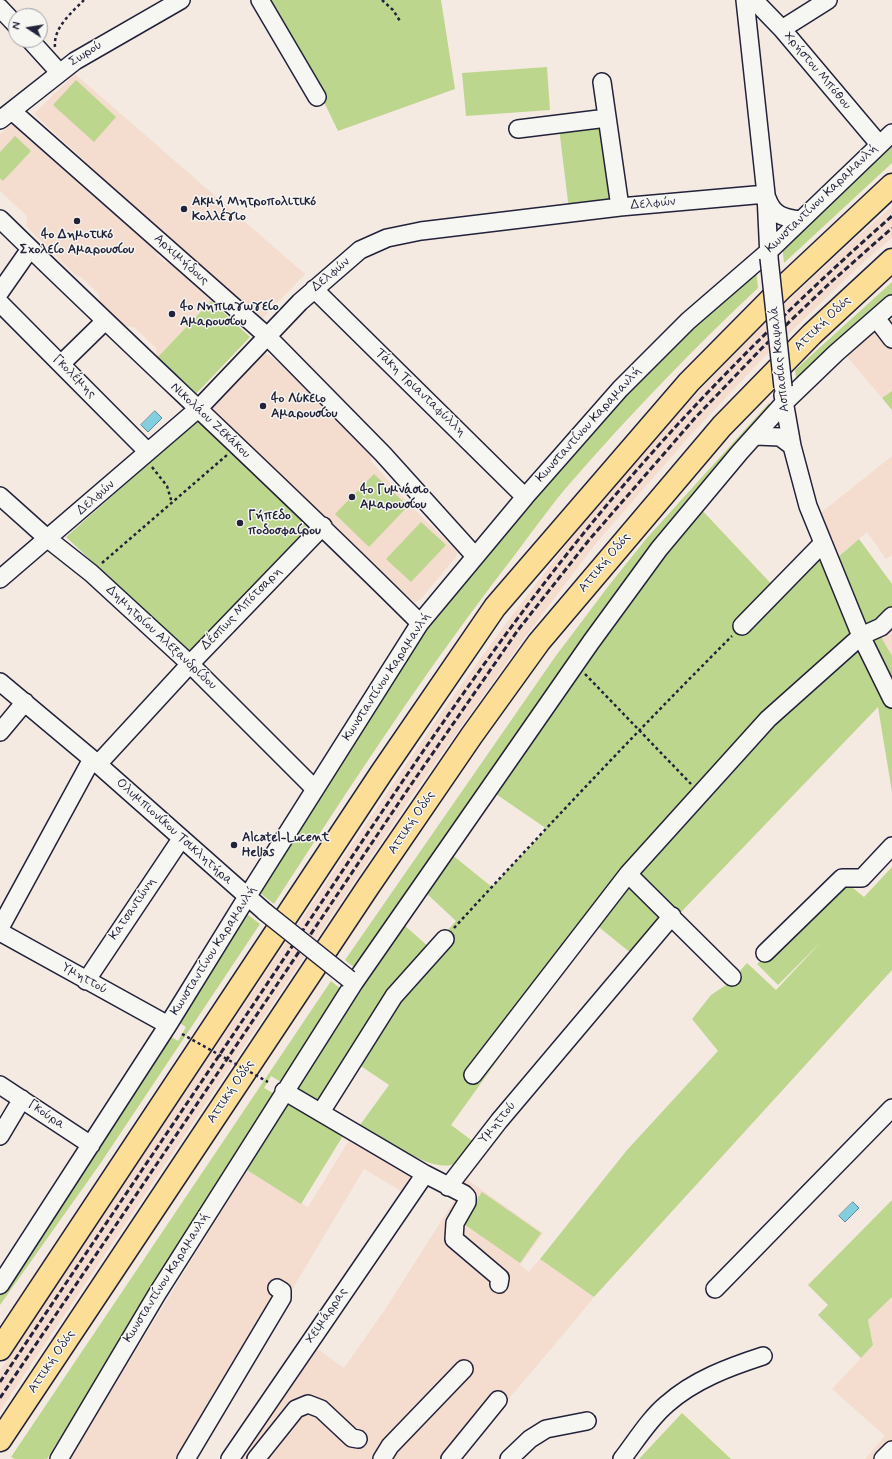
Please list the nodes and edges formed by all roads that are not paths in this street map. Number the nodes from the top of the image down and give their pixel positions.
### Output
1 (181, 0) edge
2 (260, 0) edge
3 (745, 0) edge
4 (754, 0) edge
5 (828, 0) edge
6 (0, 8) edge
7 (8, 16) edge
8 (782, 29) junction
9 (37, 48) edge
10 (59, 72) junction
11 (602, 82) dead end
12 (317, 97) dead end
13 (6, 115) edge
14 (607, 118) junction
15 (518, 129) dead end
16 (892, 133) edge
17 (879, 144) junction
18 (892, 185) edge
19 (766, 194) junction
20 (620, 207) junction
21 (0, 219) edge
22 (800, 220) junction
23 (30, 248) junction
24 (769, 254) junction
25 (892, 260) edge
26 (314, 289) junction
27 (0, 292) edge
28 (0, 303) edge
29 (892, 304) edge
30 (876, 318) junction
31 (105, 321) junction
32 (267, 336) junction
33 (892, 339) edge
34 (61, 364) junction
35 (783, 395) junction
36 (199, 408) junction
37 (756, 436) junction
38 (792, 446) junction
39 (145, 454) junction
40 (0, 496) edge
41 (525, 497) junction
42 (323, 526) junction
43 (48, 539) junction
44 (823, 543) junction
45 (475, 556) junction
46 (0, 579) edge
47 (892, 616) edge
48 (420, 623) junction
49 (742, 626) road end
50 (861, 636) junction
51 (190, 664) junction
52 (0, 682) edge
53 (892, 699) edge
54 (25, 702) junction
55 (0, 732) edge
56 (95, 761) junction
57 (315, 789) junction
58 (180, 839) junction
59 (892, 846) edge
60 (628, 874) junction
61 (248, 898) junction
62 (672, 916) junction
63 (0, 928) edge
64 (0, 932) edge
65 (444, 939) road end
66 (764, 953) dead end
67 (732, 976) dead end
68 (86, 981) junction
69 (352, 981) junction
70 (168, 1025) junction
71 (473, 1075) dead end
72 (0, 1086) edge
73 (284, 1091) junction
74 (22, 1099) junction
75 (892, 1108) edge
76 (321, 1112) junction
77 (0, 1136) edge
78 (91, 1145) junction
79 (425, 1174) junction
80 (448, 1187) junction
81 (499, 1284) dead end
82 (0, 1285) edge
83 (277, 1288) dead end
84 (715, 1290) dead end
85 (0, 1349) edge
86 (763, 1356) dead end
87 (464, 1369) dead end
88 (498, 1400) dead end
89 (587, 1421) dead end
90 (358, 1439) dead end
91 (0, 1440) edge
92 (892, 1450) edge
93 (58, 1459) edge
94 (186, 1459) edge
95 (230, 1459) edge
96 (256, 1459) edge
97 (382, 1459) edge
98 (450, 1459) edge
99 (509, 1459) edge
100 (622, 1459) edge
101 (884, 1459) edge

1 - 10 street, Σωρού
2 - 12 street
3 - 19 street, Ασπασίας Καψαλά
4 - 8 street, Χρήστου Μπόθου
5 - 8 street
6 - 7 street
8 - 17 street, Χρήστου Μπόθου
9 - 10 street
10 - 13 street, Σωρού
11 - 14 street
13 - 32 street, Αρχιμήδους
14 - 15 street
14 - 20 street
16 - 17 street, Κωνσταντίνου Καραμανλή
17 - 22 street, Κωνσταντίνου Καραμανλή
18 - 85 highway
19 - 20 street, Δελφών
19 - 22 street
19 - 24 street, Ασπασίας Καψαλά
20 - 26 street, Δελφών
21 - 23 street, Νικολάου Ζεκάκου
22 - 24 street, Κωνσταντίνου Καραμανλή
23 - 27 street
23 - 31 street, Νικολάου Ζεκάκου
24 - 35 street, Ασπασίας Καψαλά, bridge
24 - 41 street, Κωνσταντίνου Καραμανλή
25 - 91 highway, Αττική Οδός
26 - 32 street, Δελφών
26 - 41 street, Τάκη Τριανταφύλλη
28 - 34 street, Γκολέμης
29 - 30 street, Κωνσταντίνου Καραμανλή
30 - 33 street
30 - 35 street, Κωνσταντίνου Καραμανλή
31 - 34 street
31 - 36 street, Νικολάου Ζεκάκου
32 - 36 street, Δελφών
32 - 45 street, Αρχιμήδους
34 - 39 street, Γκολέμης
35 - 37 street, Κωνσταντίνου Καραμανλή
35 - 38 street, Ασπασίας Καψαλά
36 - 39 street, Δελφών
36 - 42 street, Νικολάου Ζεκάκου
37 - 38 street
37 - 69 street, Κωνσταντίνου Καραμανλή
38 - 44 street, Ασπασίας Καψαλά
39 - 43 street, Δελφών
40 - 43 street, Δημητρίου Αλεξανδρίδου
41 - 45 street, Κωνσταντίνου Καραμανλή
42 - 48 street, Νικολάου Ζεκάκου
42 - 51 street, Δέσπως Μπότσαρη
43 - 46 street, Δελφών
43 - 51 street, Δημητρίου Αλεξανδρίδου
44 - 49 street
44 - 50 street, Ασπασίας Καψαλά
45 - 48 street, Κωνσταντίνου Καραμανλή
47 - 50 street
48 - 57 street, Κωνσταντίνου Καραμανλή
50 - 53 street, Ασπασίας Καψαλά
50 - 60 street
51 - 56 street, Δέσπως Μπότσαρη
51 - 57 street, Δημητρίου Αλεξανδρίδου
52 - 54 street, Ολυμπιονίκου Τσικλητήρα
54 - 55 street
54 - 56 street, Ολυμπιονίκου Τσικλητήρα
56 - 58 street, Ολυμπιονίκου Τσικλητήρα
56 - 63 street, Δέσπως Μπότσαρη
57 - 61 street, Κωνσταντίνου Καραμανλή
58 - 61 street, Ολυμπιονίκου Τσικλητήρα
58 - 68 street, Κατσαντώνη
59 - 66 street
60 - 62 street
60 - 71 street
61 - 69 street, Ολυμπιονίκου Τσικλητήρα, bridge
61 - 70 street, Κωνσταντίνου Καραμανλή
62 - 67 street
62 - 80 street, Υμηττού
64 - 68 street, Υμηττού
65 - 76 street
68 - 70 street, Υμηττού
69 - 73 street, Κωνσταντίνου Καραμανλή
70 - 78 street, Κωνσταντίνου Καραμανλή
72 - 74 street, Γκούρα
73 - 76 street
73 - 93 street, Κωνσταντίνου Καραμανλή
74 - 77 street
74 - 78 street, Γκούρα
75 - 84 street
76 - 79 street
78 - 82 street, Κωνσταντίνου Καραμανλή
79 - 80 street
79 - 95 street, Χειμάρρας
80 - 81 street
83 - 94 street
86 - 100 street
87 - 97 street
88 - 98 street
89 - 99 street
90 - 96 street
92 - 101 street

